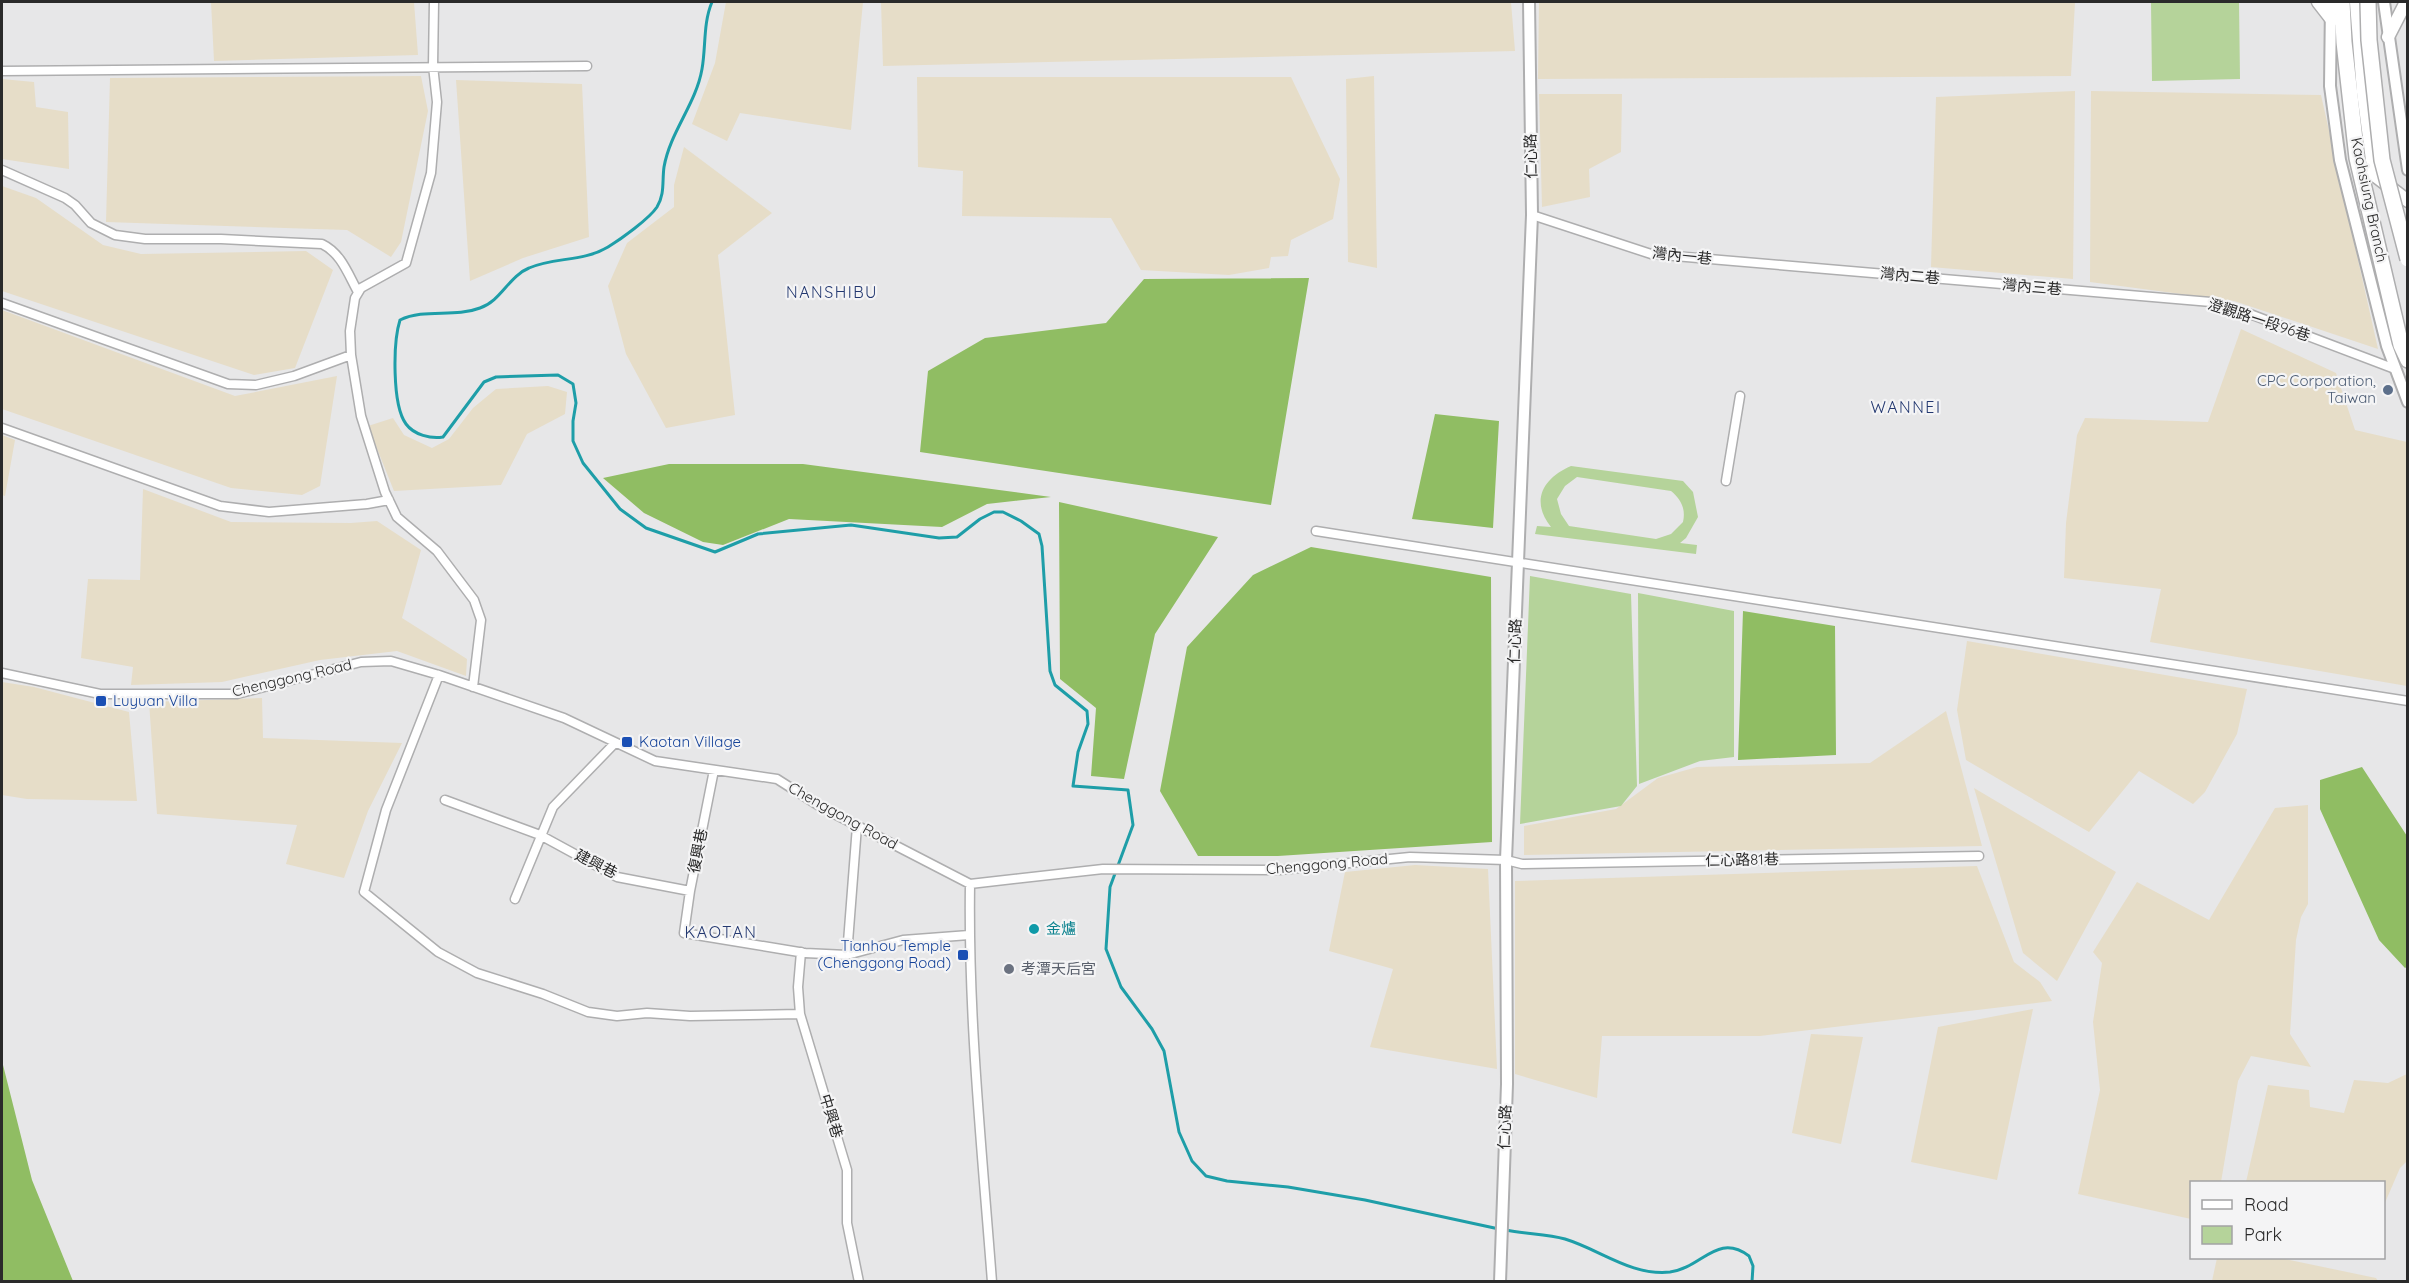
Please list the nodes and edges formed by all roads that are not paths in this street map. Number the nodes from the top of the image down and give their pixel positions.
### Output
1 (434, 2) edge
2 (1529, 2) edge
3 (2318, 2) edge
4 (2331, 2) edge
5 (2342, 2) edge
6 (2356, 2) edge
7 (2368, 2) edge
8 (2384, 2) edge
9 (2406, 2) edge
10 (2332, 20) junction
11 (2388, 37) junction
12 (433, 66) junction
13 (586, 66) dead end
14 (2, 71) edge
15 (2, 170) edge
16 (2408, 170) edge
17 (2408, 201) edge
18 (1532, 215) junction
19 (2408, 259) edge
20 (1837, 270) joint
21 (1983, 283) joint
22 (2082, 291) joint
23 (358, 292) junction
24 (2, 303) edge
25 (351, 355) junction
26 (2401, 364) edge
27 (1740, 396) dead end
28 (2408, 402) edge
29 (2, 428) edge
30 (1726, 481) dead end
31 (389, 500) junction
32 (1316, 531) dead end
33 (1518, 563) junction
34 (2, 674) edge
35 (439, 675) junction
36 (473, 687) junction
37 (2408, 701) edge
38 (615, 743) junction
39 (714, 770) junction
40 (445, 800) dead end
41 (857, 826) junction
42 (540, 835) junction
43 (1979, 856) dead end
44 (1506, 860) junction
45 (970, 884) junction
46 (690, 891) junction
47 (515, 899) dead end
48 (969, 934) junction
49 (801, 952) junction
50 (847, 955) junction
51 (800, 1014) junction
52 (859, 1281) edge
53 (992, 1281) edge
54 (1500, 1281) edge

1 - 12 street
2 - 18 street, 仁心路
3 - 10 main road
4 - 10 street
5 - 26 highway, Kaohsiung Branch
6 - 17 main road
7 - 19 highway, Kaohsiung Branch, bridge
8 - 11 street
9 - 11 main road
10 - 26 street
11 - 16 street
12 - 13 street
12 - 14 street
12 - 23 street
15 - 23 street
18 - 20 street, 灣內一巷
18 - 33 street, 仁心路
20 - 21 street, 灣內二巷
21 - 22 street, 灣內三巷
22 - 26 street, 澄觀路一段96巷
23 - 25 street
24 - 25 street
25 - 31 street
26 - 28 street
27 - 30 street
29 - 31 street
31 - 36 street
32 - 33 street
33 - 37 street
33 - 44 street, 仁心路
34 - 35 street, Chenggong Road
35 - 36 street, Chenggong Road
35 - 51 street
36 - 38 street, Chenggong Road
38 - 39 street, Chenggong Road
38 - 42 street
39 - 41 street, Chenggong Road
39 - 46 street, 復興巷
40 - 42 street, 建興巷
41 - 45 street, Chenggong Road
41 - 50 street
42 - 46 street, 建興巷
42 - 47 street
43 - 44 street, 仁心路81巷
44 - 45 street, Chenggong Road
44 - 54 street, 仁心路
45 - 48 street
46 - 49 street, 復興巷
48 - 50 street
48 - 53 street
49 - 50 street
49 - 51 street, 中興巷
51 - 52 street, 中興巷

